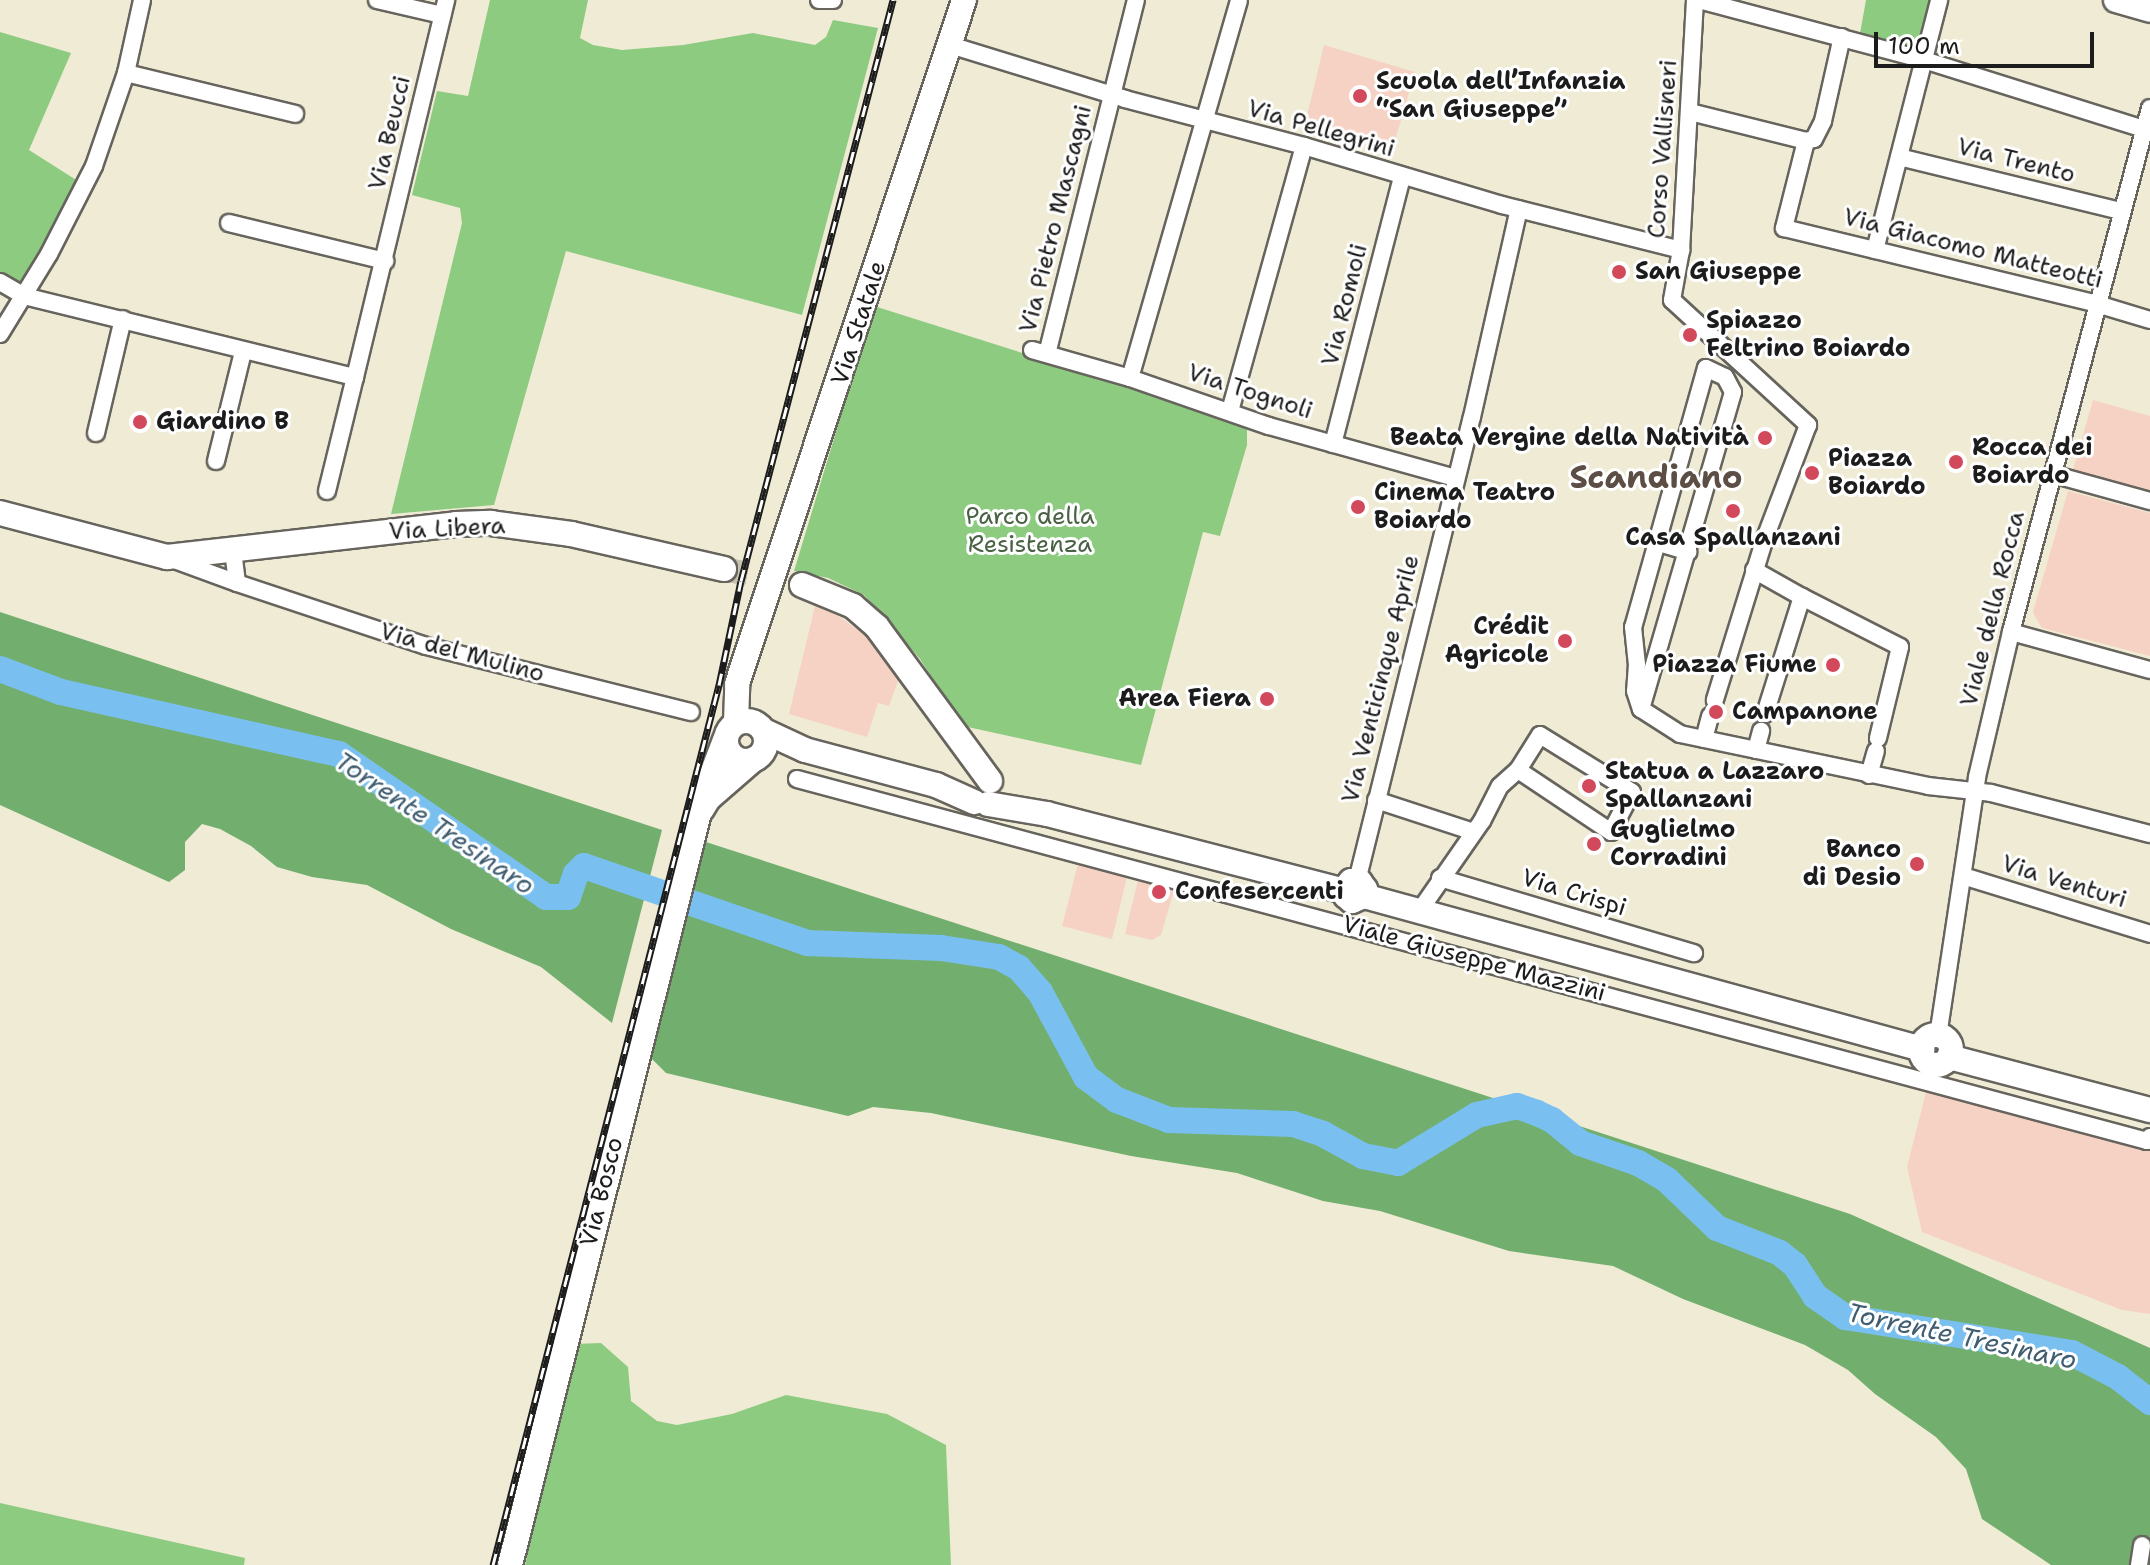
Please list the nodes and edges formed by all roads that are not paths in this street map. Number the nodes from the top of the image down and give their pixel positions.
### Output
1 (142, 0) edge
2 (377, 0) edge
3 (819, 0) edge
4 (833, 0) edge
5 (964, 0) edge
6 (1136, 0) edge
7 (1239, 0) edge
8 (1697, 0) edge
9 (1939, 0) edge
10 (2116, 0) edge
11 (444, 8) edge
12 (2150, 10) edge
13 (1842, 37) junction
14 (950, 45) junction
15 (1924, 60) junction
16 (126, 73) junction
17 (1111, 95) junction
18 (2150, 108) edge
19 (1690, 112) junction
20 (295, 114) dead end
21 (1202, 120) junction
22 (2147, 130) edge
23 (1810, 140) junction
24 (1304, 146) junction
25 (1899, 157) junction
26 (1402, 177) junction
27 (1519, 209) junction
28 (2121, 211) junction
29 (229, 223) dead end
30 (1681, 250) junction
31 (1875, 250) junction
32 (385, 261) junction
33 (0, 282) edge
34 (24, 296) junction
35 (2097, 304) junction
36 (123, 319) junction
37 (2150, 320) edge
38 (0, 334) edge
39 (243, 352) junction
40 (1039, 352) joint
41 (355, 377) junction
42 (1130, 378) junction
43 (1230, 411) junction
44 (96, 433) dead end
45 (1333, 444) junction
46 (216, 461) dead end
47 (2052, 474) junction
48 (1455, 478) junction
49 (327, 491) dead end
50 (2150, 501) edge
51 (0, 513) edge
52 (1656, 542) junction
53 (233, 550) junction
54 (1688, 552) junction
55 (167, 557) junction
56 (724, 569) tunnel mouth
57 (1754, 570) junction
58 (237, 583) junction
59 (802, 585) tunnel mouth
60 (1802, 597) junction
61 (2011, 632) junction
62 (2150, 670) edge
63 (1641, 709) junction
64 (691, 712) dead end
65 (1765, 714) dead end
66 (746, 730) junction
67 (1761, 731) dead end
68 (1704, 739) junction
69 (805, 750) junction
70 (1756, 750) junction
71 (757, 758) junction
72 (1518, 770) junction
73 (1869, 775) junction
74 (797, 779) dead end
75 (982, 790) junction
76 (1975, 790) junction
77 (1376, 800) junction
78 (700, 816) junction
79 (1474, 832) junction
80 (2150, 834) edge
81 (1963, 876) junction
82 (1440, 878) junction
83 (1355, 889) junction
84 (1418, 913) junction
85 (2150, 934) edge
86 (1694, 953) dead end
87 (1936, 1047) junction
88 (2150, 1110) edge
89 (2150, 1137) edge
90 (2142, 1545) dead end
91 (510, 1565) edge
92 (2139, 1565) edge

1 - 16 street
2 - 11 street, Via Beucci
3 - 4 street
5 - 14 street, Via Statale
6 - 17 street, Via Pietro Mascagni
7 - 21 street
8 - 13 street
8 - 19 street, Corso Vallisneri
9 - 15 street
10 - 12 street
11 - 32 street, Via Beucci
13 - 15 street
13 - 23 street
14 - 17 street, Via Pellegrini
14 - 66 street, Via Statale
15 - 22 street
15 - 25 street
16 - 20 street
16 - 34 street
17 - 21 street, Via Pellegrini
17 - 40 street, Via Pietro Mascagni
18 - 22 street, Viale della Rocca
19 - 23 street
19 - 30 street, Corso Vallisneri
21 - 24 street, Via Pellegrini
21 - 42 street
22 - 28 street, Viale della Rocca
23 - 31 street, Via Giacomo Matteotti
24 - 26 street, Via Pellegrini
24 - 43 street
25 - 28 street, Via Trento
25 - 31 street
26 - 27 street, Via Pellegrini
26 - 45 street, Via Romoli
27 - 30 street, Via Pellegrini
27 - 48 street, Via Venticinque Aprile
28 - 35 street, Viale della Rocca
29 - 32 street
30 - 57 street, Corso Vallisneri
31 - 35 street, Via Giacomo Matteotti
32 - 41 street, Via Beucci
33 - 34 street
34 - 36 street
34 - 38 street
35 - 37 street, Via Giacomo Matteotti
35 - 47 street, Viale della Rocca
36 - 39 street
36 - 44 street
39 - 41 street
39 - 46 street
40 - 42 street, Via Tognoli
41 - 49 street, Via Beucci
42 - 43 street, Via Tognoli
43 - 45 street, Via Tognoli
45 - 48 street, Via Tognoli
47 - 50 street
47 - 61 street, Viale della Rocca
48 - 77 street, Via Venticinque Aprile
51 - 55 street, Via del Mulino
52 - 54 street
52 - 54 street
52 - 63 street
53 - 55 street, Via Libera
53 - 56 street, Via Libera
53 - 58 street
54 - 63 street
55 - 58 street, Via del Mulino
57 - 60 street
57 - 68 street
58 - 64 street, Via del Mulino
59 - 75 street
60 - 65 street
60 - 73 street
61 - 62 street
61 - 76 street, Viale della Rocca
63 - 68 street
66 - 69 street, Viale Giuseppe Mazzini
66 - 71 street, Via Statale
66 - 71 street
66 - 78 street, Via Statale
67 - 70 street
68 - 70 street
69 - 71 street, Viale Giuseppe Mazzini
69 - 75 street, Viale Giuseppe Mazzini
70 - 73 street
71 - 78 street
72 - 72 street
72 - 79 street
73 - 76 street
74 - 89 street, Viale Giuseppe Mazzini
75 - 83 street, Viale Giuseppe Mazzini
76 - 80 street
76 - 81 street, Viale della Rocca
77 - 79 street
77 - 83 street, Via Venticinque Aprile
78 - 91 street, Via Bosco
79 - 82 street
81 - 85 street, Via Venturi
81 - 87 street, Viale della Rocca
82 - 84 street
82 - 86 street, Via Crispi
83 - 84 street, Viale Giuseppe Mazzini
84 - 87 street, Viale Giuseppe Mazzini
87 - 88 street, Viale Giuseppe Mazzini
90 - 92 street

